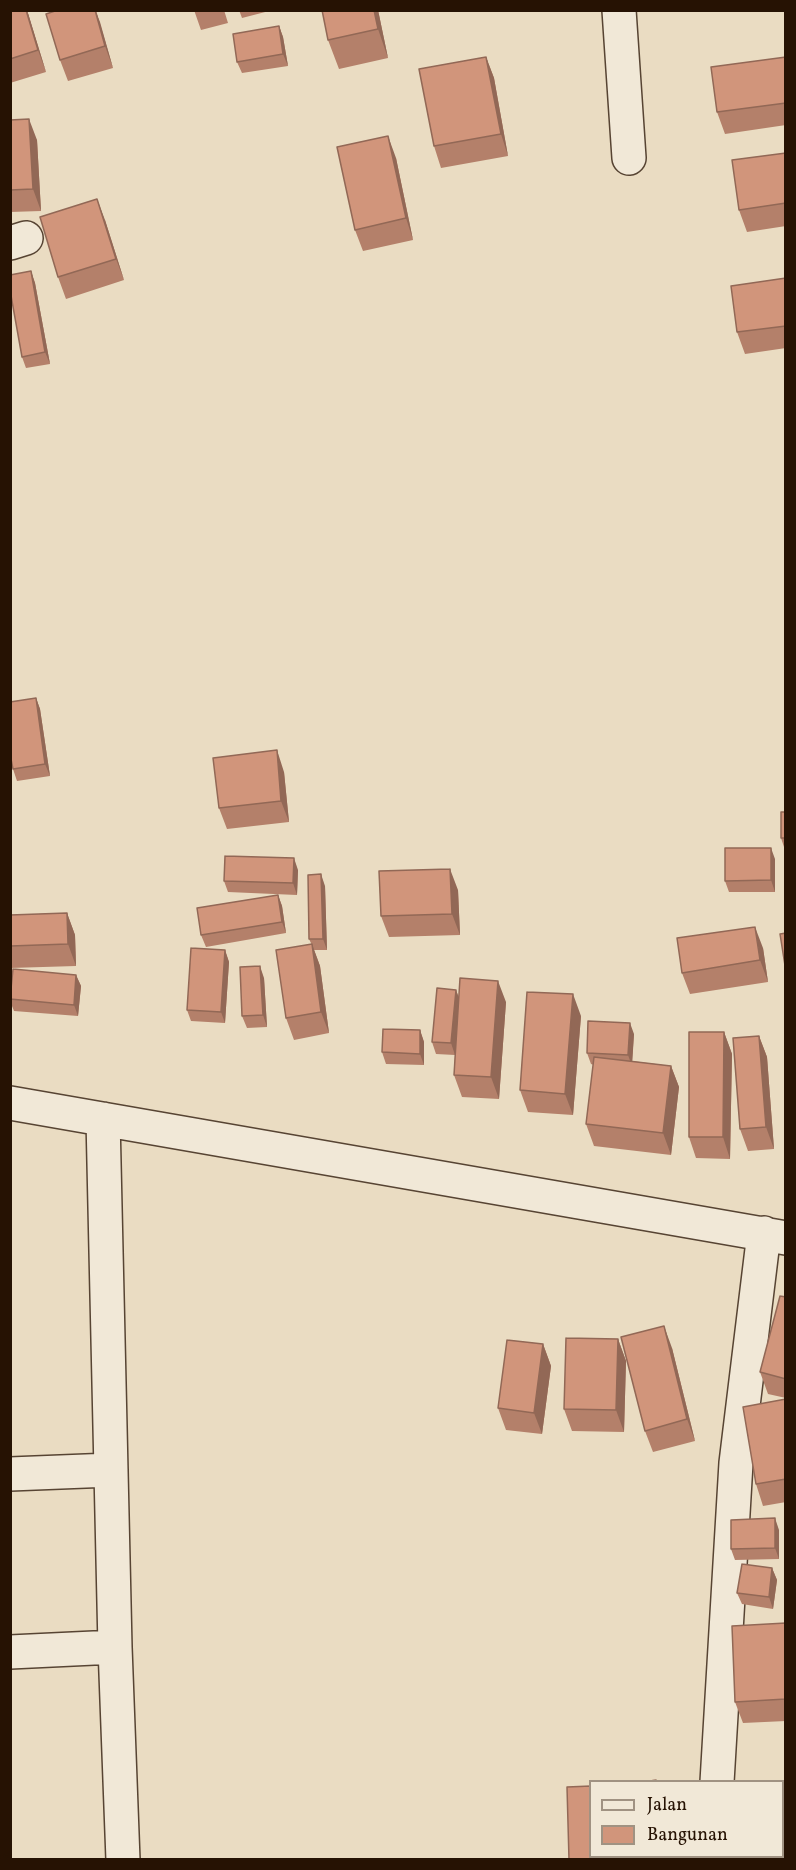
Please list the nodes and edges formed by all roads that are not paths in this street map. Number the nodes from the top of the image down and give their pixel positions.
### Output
1 (619, 10) edge
2 (629, 158) dead end
3 (10, 1102) edge
4 (103, 1119) junction
5 (775, 1236) edge
6 (111, 1470) junction
7 (10, 1474) edge
8 (115, 1647) junction
9 (10, 1652) edge
10 (717, 1780) edge
11 (123, 1860) edge

1 - 2 street
3 - 4 street
4 - 5 street
4 - 6 street
5 - 10 street
6 - 7 street
6 - 8 street
8 - 9 street
8 - 11 street

